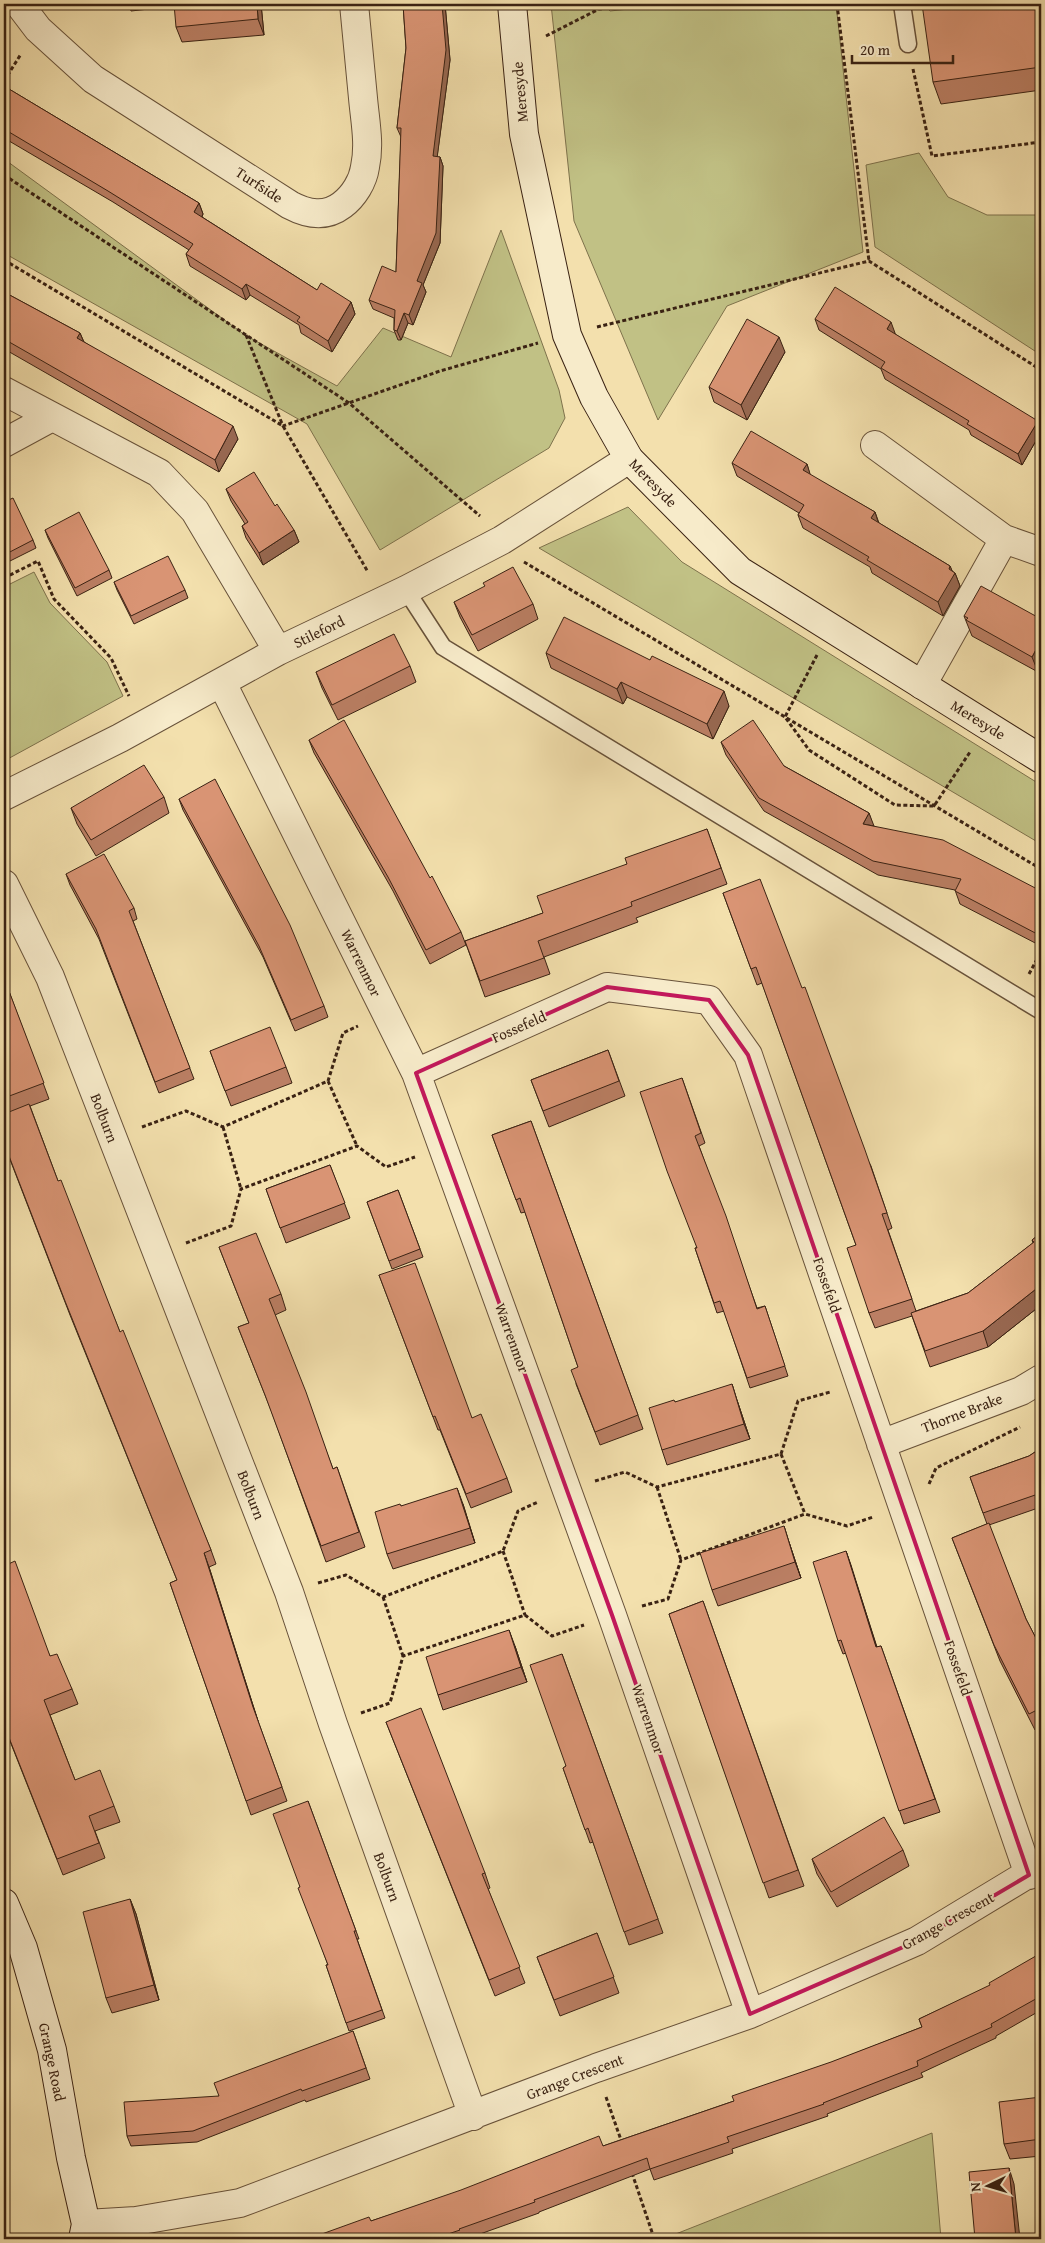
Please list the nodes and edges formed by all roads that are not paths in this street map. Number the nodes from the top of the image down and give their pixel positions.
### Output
1 (19, 4) edge
2 (354, 4) edge
3 (512, 4) edge
4 (902, 4) edge
5 (908, 44) road end
6 (4, 391) edge
7 (52, 417) junction
8 (4, 443) edge
9 (875, 445) dead end
10 (629, 459) junction
11 (1004, 539) junction
12 (1041, 552) edge
13 (395, 595) junction
14 (278, 651) junction
15 (222, 683) junction
16 (922, 685) junction
17 (1041, 759) edge
18 (4, 796) edge
19 (4, 884) edge
20 (1041, 1011) edge
21 (416, 1073) junction
22 (1041, 1379) edge
23 (881, 1444) junction
24 (1035, 1870) edge
25 (4, 1903) edge
26 (750, 2014) junction
27 (472, 2116) junction
28 (84, 2232) edge

1 - 2 street, Turfside
3 - 10 street, Meresyde
4 - 5 lane
6 - 7 street
7 - 8 street
7 - 14 street
9 - 11 street
10 - 13 street, Stileford
10 - 16 street, Meresyde
11 - 12 street
11 - 16 street
13 - 14 street, Stileford
13 - 20 lane
14 - 15 street, Stileford
15 - 18 street, Stileford
15 - 21 street, Warrenmor
16 - 17 street, Meresyde
19 - 27 street, Bolburn
21 - 23 street, Fossefeld
21 - 26 street, Warrenmor
22 - 23 street, Thorne Brake
23 - 24 street, Fossefeld
24 - 26 street, Grange Crescent
25 - 28 street, Grange Road
26 - 27 street, Grange Crescent
27 - 28 street, Grange Crescent

